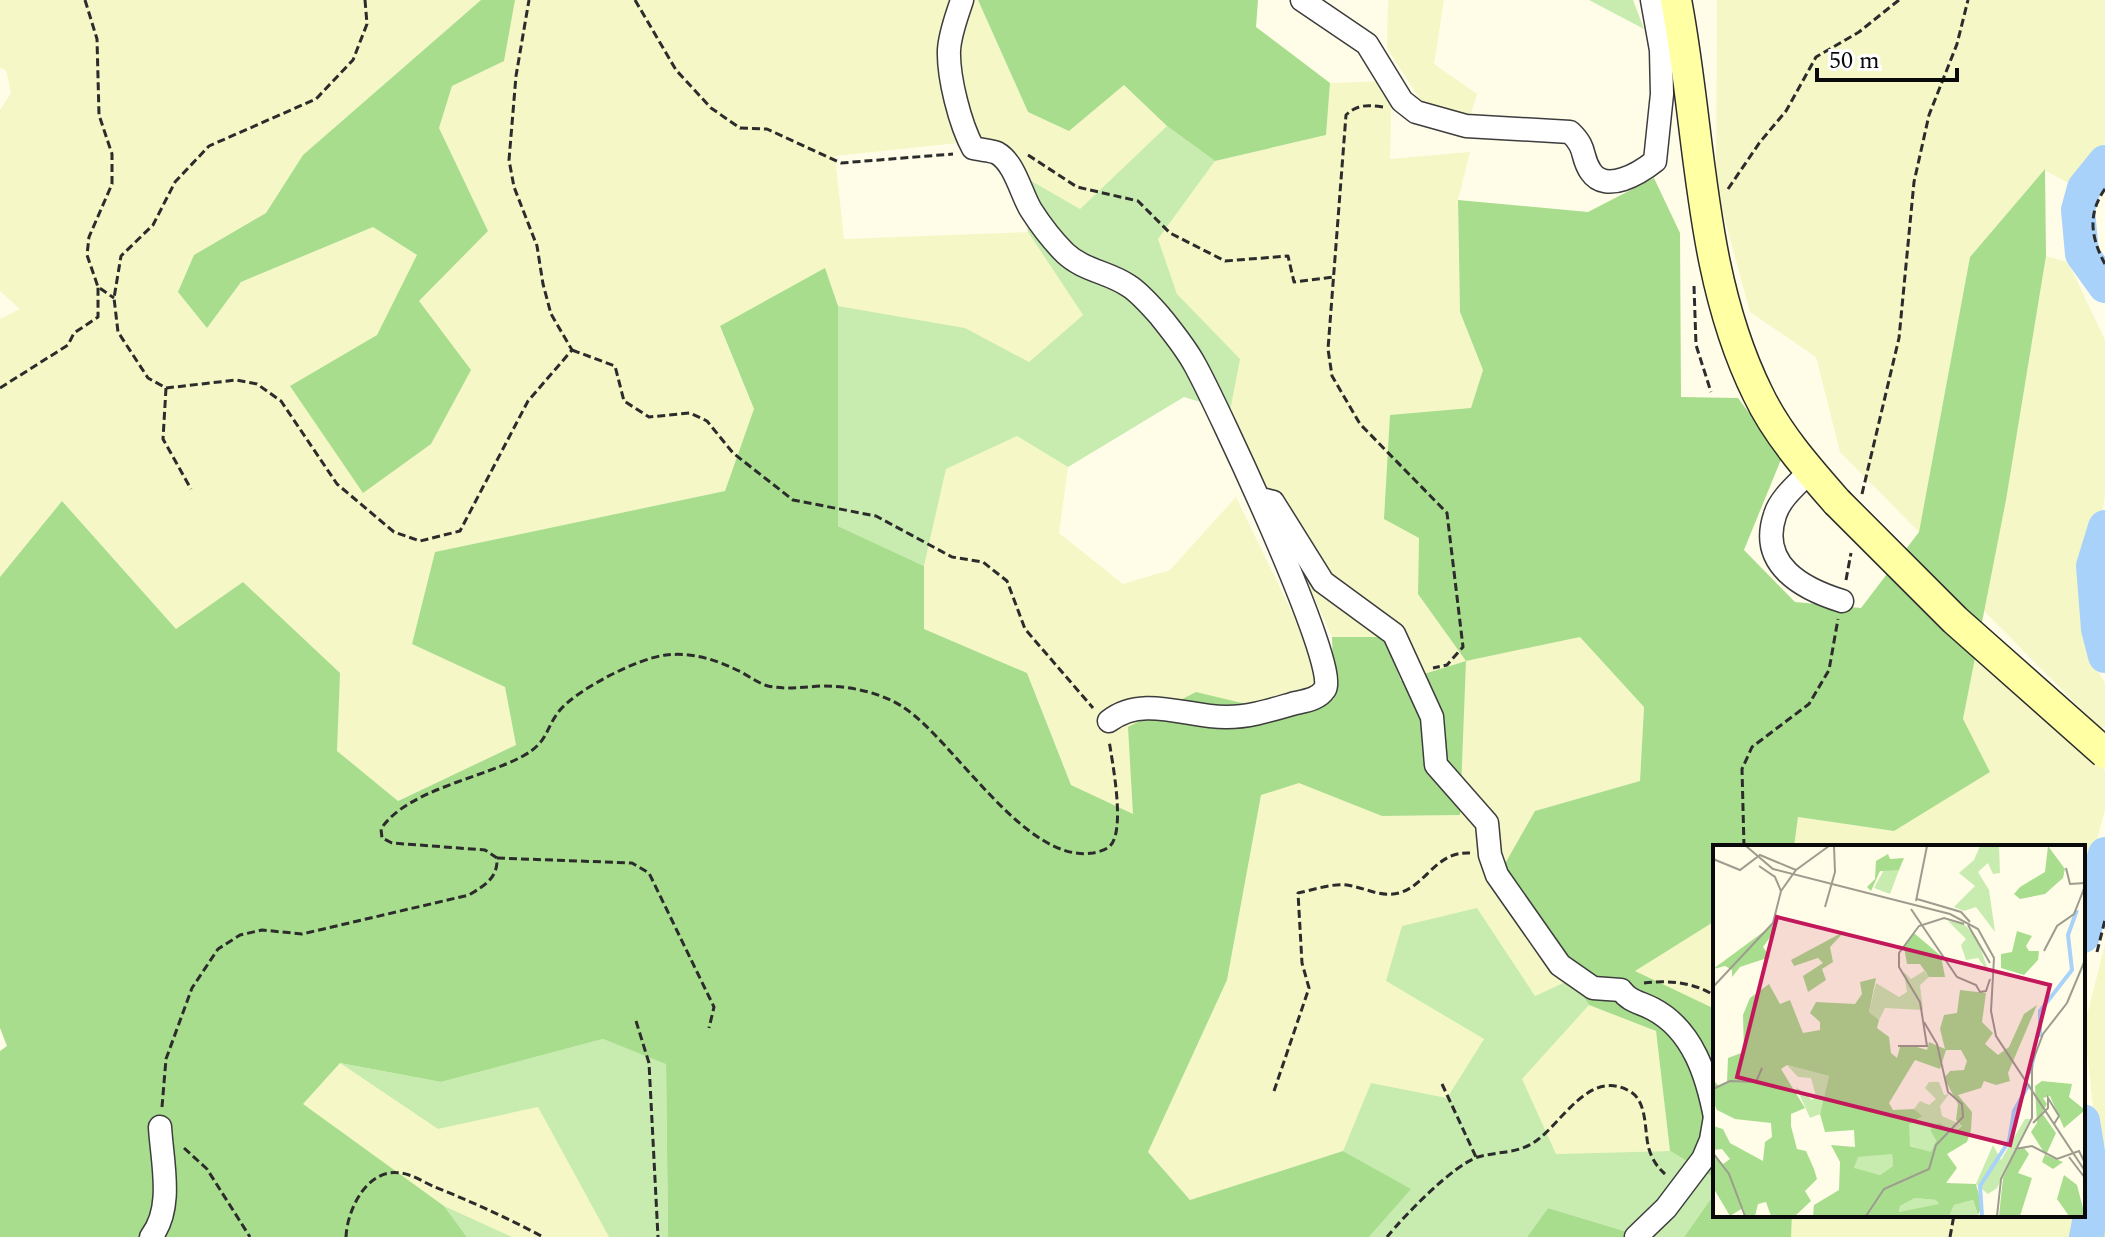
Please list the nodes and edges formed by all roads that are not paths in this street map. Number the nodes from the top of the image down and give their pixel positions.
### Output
1 (962, 0) edge
2 (1302, 0) edge
3 (1652, 0) edge
4 (1676, 0) edge
5 (1810, 471) junction
6 (1258, 498) junction
7 (1842, 601) road end
8 (1109, 721) road end
9 (2105, 753) edge
10 (1713, 1110) edge
11 (160, 1127) road end
12 (1713, 1128) edge
13 (151, 1237) edge
14 (1636, 1237) edge

1 - 6 street
2 - 3 street
4 - 5 street
5 - 7 street
5 - 9 street, bridge
6 - 8 street
6 - 10 street
11 - 13 street
12 - 14 street

